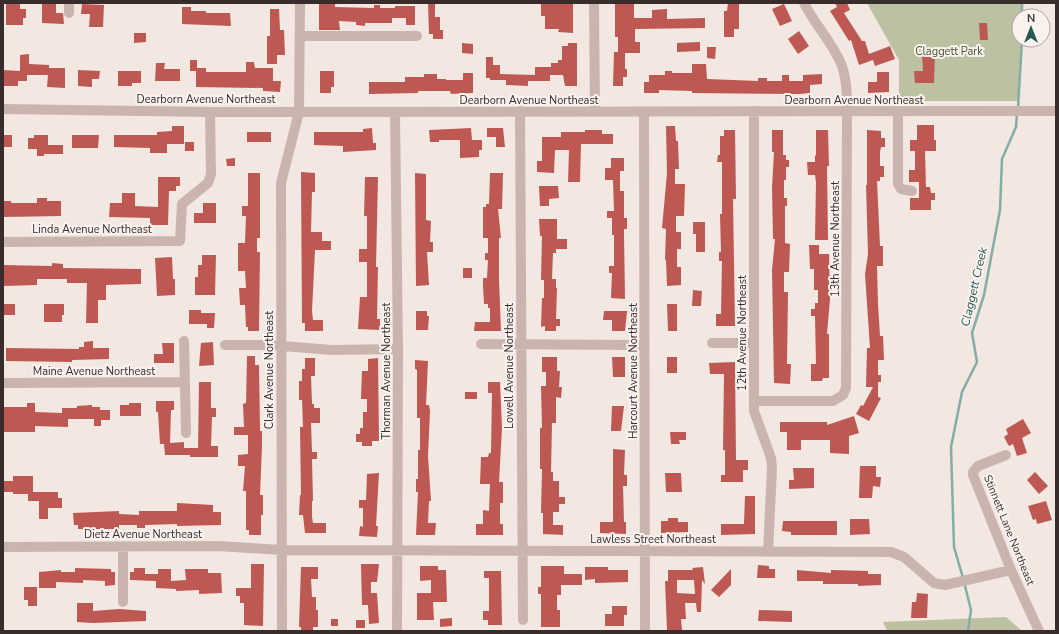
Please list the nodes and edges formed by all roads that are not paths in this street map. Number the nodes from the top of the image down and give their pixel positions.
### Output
1 (300, 3) edge
2 (594, 3) edge
3 (804, 3) edge
4 (300, 36) junction
5 (417, 36) dead end
6 (3, 109) edge
7 (520, 111) junction
8 (595, 111) junction
9 (754, 111) junction
10 (1056, 111) edge
11 (210, 112) junction
12 (299, 112) junction
13 (395, 112) junction
14 (644, 112) junction
15 (847, 112) junction
16 (898, 112) junction
17 (912, 191) dead end
18 (3, 242) edge
19 (184, 341) dead end
20 (481, 344) dead end
21 (521, 344) junction
22 (712, 344) dead end
23 (754, 344) junction
24 (224, 345) dead end
25 (644, 345) junction
26 (281, 346) junction
27 (398, 349) junction
28 (186, 382) junction
29 (3, 383) edge
30 (754, 401) junction
31 (186, 434) dead end
32 (1006, 455) dead end
33 (3, 547) edge
34 (123, 547) junction
35 (282, 550) junction
36 (397, 551) junction
37 (522, 551) junction
38 (645, 551) junction
39 (768, 551) junction
40 (1011, 570) junction
41 (122, 602) dead end
42 (523, 620) dead end
43 (282, 631) edge
44 (397, 631) edge
45 (645, 631) edge
46 (1039, 631) edge

1 - 4 street, Clark Avenue Northeast
2 - 8 street
3 - 15 street, 13th Avenue Northeast
4 - 5 street
4 - 12 street, Clark Avenue Northeast
6 - 11 street, Dearborn Avenue Northeast
7 - 8 street, Dearborn Avenue Northeast
7 - 13 street, Dearborn Avenue Northeast
7 - 21 street, Lowell Avenue Northeast
8 - 14 street, Dearborn Avenue Northeast
9 - 14 street, Dearborn Avenue Northeast
9 - 15 street, Dearborn Avenue Northeast
9 - 23 street, 12th Avenue Northeast
10 - 16 street, Dearborn Avenue Northeast
11 - 12 street, Dearborn Avenue Northeast
11 - 18 street, Linda Avenue Northeast
12 - 13 street, Dearborn Avenue Northeast
12 - 26 street, Clark Avenue Northeast
13 - 27 street, Thorman Avenue Northeast
14 - 25 street, Harcourt Avenue Northeast
15 - 16 street, Dearborn Avenue Northeast
15 - 30 street, 13th Avenue Northeast
16 - 17 street
19 - 28 street
20 - 21 street
21 - 25 street
21 - 37 street, Lowell Avenue Northeast
22 - 23 street
23 - 30 street, 12th Avenue Northeast
24 - 26 street
25 - 38 street, Harcourt Avenue Northeast
26 - 27 street
26 - 35 street, Clark Avenue Northeast
27 - 36 street, Thorman Avenue Northeast
28 - 29 street, Maine Avenue Northeast
28 - 31 street
30 - 39 street, 12th Avenue Northeast
32 - 40 street, Stinnett Lane Northeast
33 - 34 street, Dietz Avenue Northeast
34 - 35 street, Dietz Avenue Northeast
34 - 41 street
35 - 36 street, Lawless Street Northeast
35 - 43 street, Clark Avenue Northeast
36 - 37 street, Lawless Street Northeast
36 - 44 street, Thorman Avenue Northeast
37 - 38 street, Lawless Street Northeast
37 - 42 street, Lowell Avenue Northeast
38 - 39 street, Lawless Street Northeast
38 - 45 street, Harcourt Avenue Northeast
39 - 40 street, Lawless Street Northeast
40 - 46 street, Stinnett Lane Northeast

